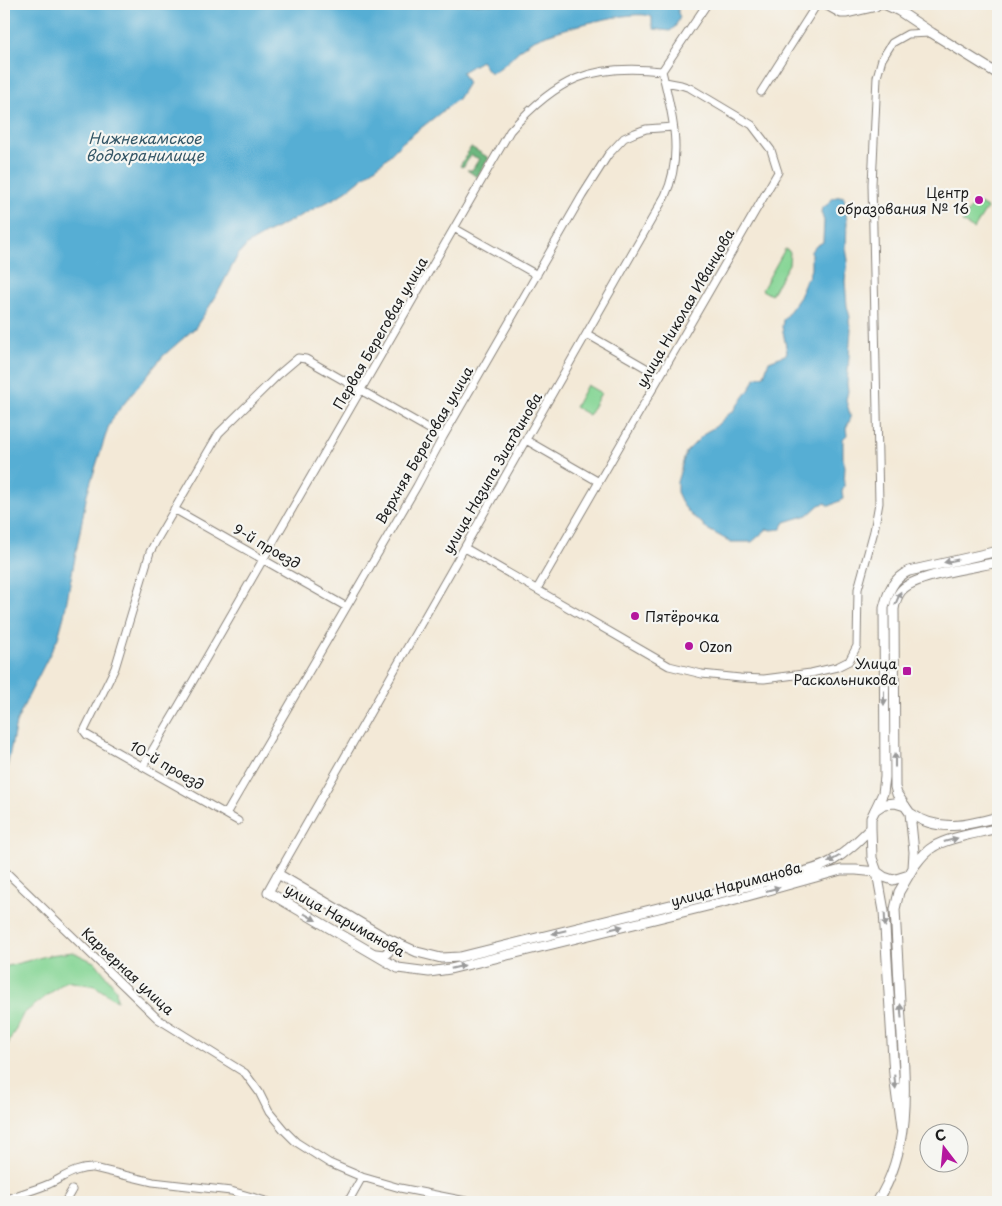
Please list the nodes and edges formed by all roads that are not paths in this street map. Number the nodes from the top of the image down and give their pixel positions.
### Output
1 (707, 4) edge
2 (817, 4) edge
3 (823, 4) edge
4 (879, 4) edge
5 (884, 4) edge
6 (932, 33) junction
7 (662, 71) junction
8 (998, 74) edge
9 (665, 82) junction
10 (761, 92) dead end
11 (673, 127) junction
12 (454, 228) junction
13 (537, 275) junction
14 (586, 334) junction
15 (660, 376) junction
16 (361, 389) junction
17 (443, 437) junction
18 (526, 440) junction
19 (599, 482) junction
20 (174, 509) junction
21 (465, 548) junction
22 (998, 551) edge
23 (264, 558) junction
24 (998, 562) edge
25 (537, 589) junction
26 (346, 606) junction
27 (143, 766) junction
28 (875, 810) junction
29 (908, 810) junction
30 (226, 814) junction
31 (998, 817) edge
32 (238, 821) dead end
33 (871, 828) junction
34 (998, 828) edge
35 (4, 870) edge
36 (877, 872) junction
37 (911, 872) junction
38 (278, 874) junction
39 (384, 937) junction
40 (373, 954) junction
41 (901, 1130) junction
42 (362, 1177) junction
43 (72, 1190) dead end
44 (4, 1200) edge
45 (65, 1202) edge
46 (270, 1202) edge
47 (348, 1202) edge
48 (471, 1202) edge
49 (877, 1202) edge

1 - 7 street
2 - 10 street
3 - 4 street
5 - 6 main road
6 - 8 main road
6 - 25 street
7 - 9 street, улица Назипа Зиатдинова
7 - 12 street, Первая Береговая улица
9 - 11 street, улица Назипа Зиатдинова
9 - 15 street, улица Николая Иванцова
11 - 13 street, Верхняя Береговая улица
11 - 14 street, улица Назипа Зиатдинова
12 - 13 street
12 - 16 street, Первая Береговая улица
13 - 17 street, Верхняя Береговая улица
14 - 15 street
14 - 18 street, улица Назипа Зиатдинова
15 - 19 street, улица Николая Иванцова
16 - 17 street
16 - 20 street
16 - 23 street, Первая Береговая улица
17 - 26 street, Верхняя Береговая улица
18 - 19 street
18 - 21 street, улица Назипа Зиатдинова
19 - 25 street, улица Николая Иванцова
20 - 23 street, 9-й проезд
20 - 27 street, 10-й проезд
21 - 25 street
21 - 38 street, улица Назипа Зиатдинова
22 -> 28 main road
23 - 26 street, 9-й проезд
23 - 27 street, Первая Береговая улица
29 -> 24 main road
26 - 30 street, Верхняя Береговая улица
27 - 30 street, 10-й проезд
28 - 29 main road
28 - 33 main road
29 - 31 main road
29 - 37 main road
30 - 32 street, 10-й проезд
33 - 36 main road
33 -> 39 main road, улица Нариманова
37 -> 34 main road
35 - 42 street, Карьерная улица
36 - 37 main road, улица Нариманова
40 -> 36 main road, улица Нариманова
36 -> 41 main road
41 -> 37 main road
38 - 39 main road, улица Нариманова
38 -> 40 main road, улица Нариманова
39 - 40 main road
41 - 49 main road
42 - 47 street
42 - 48 street, Карьерная улица
43 - 45 street
44 - 46 street

